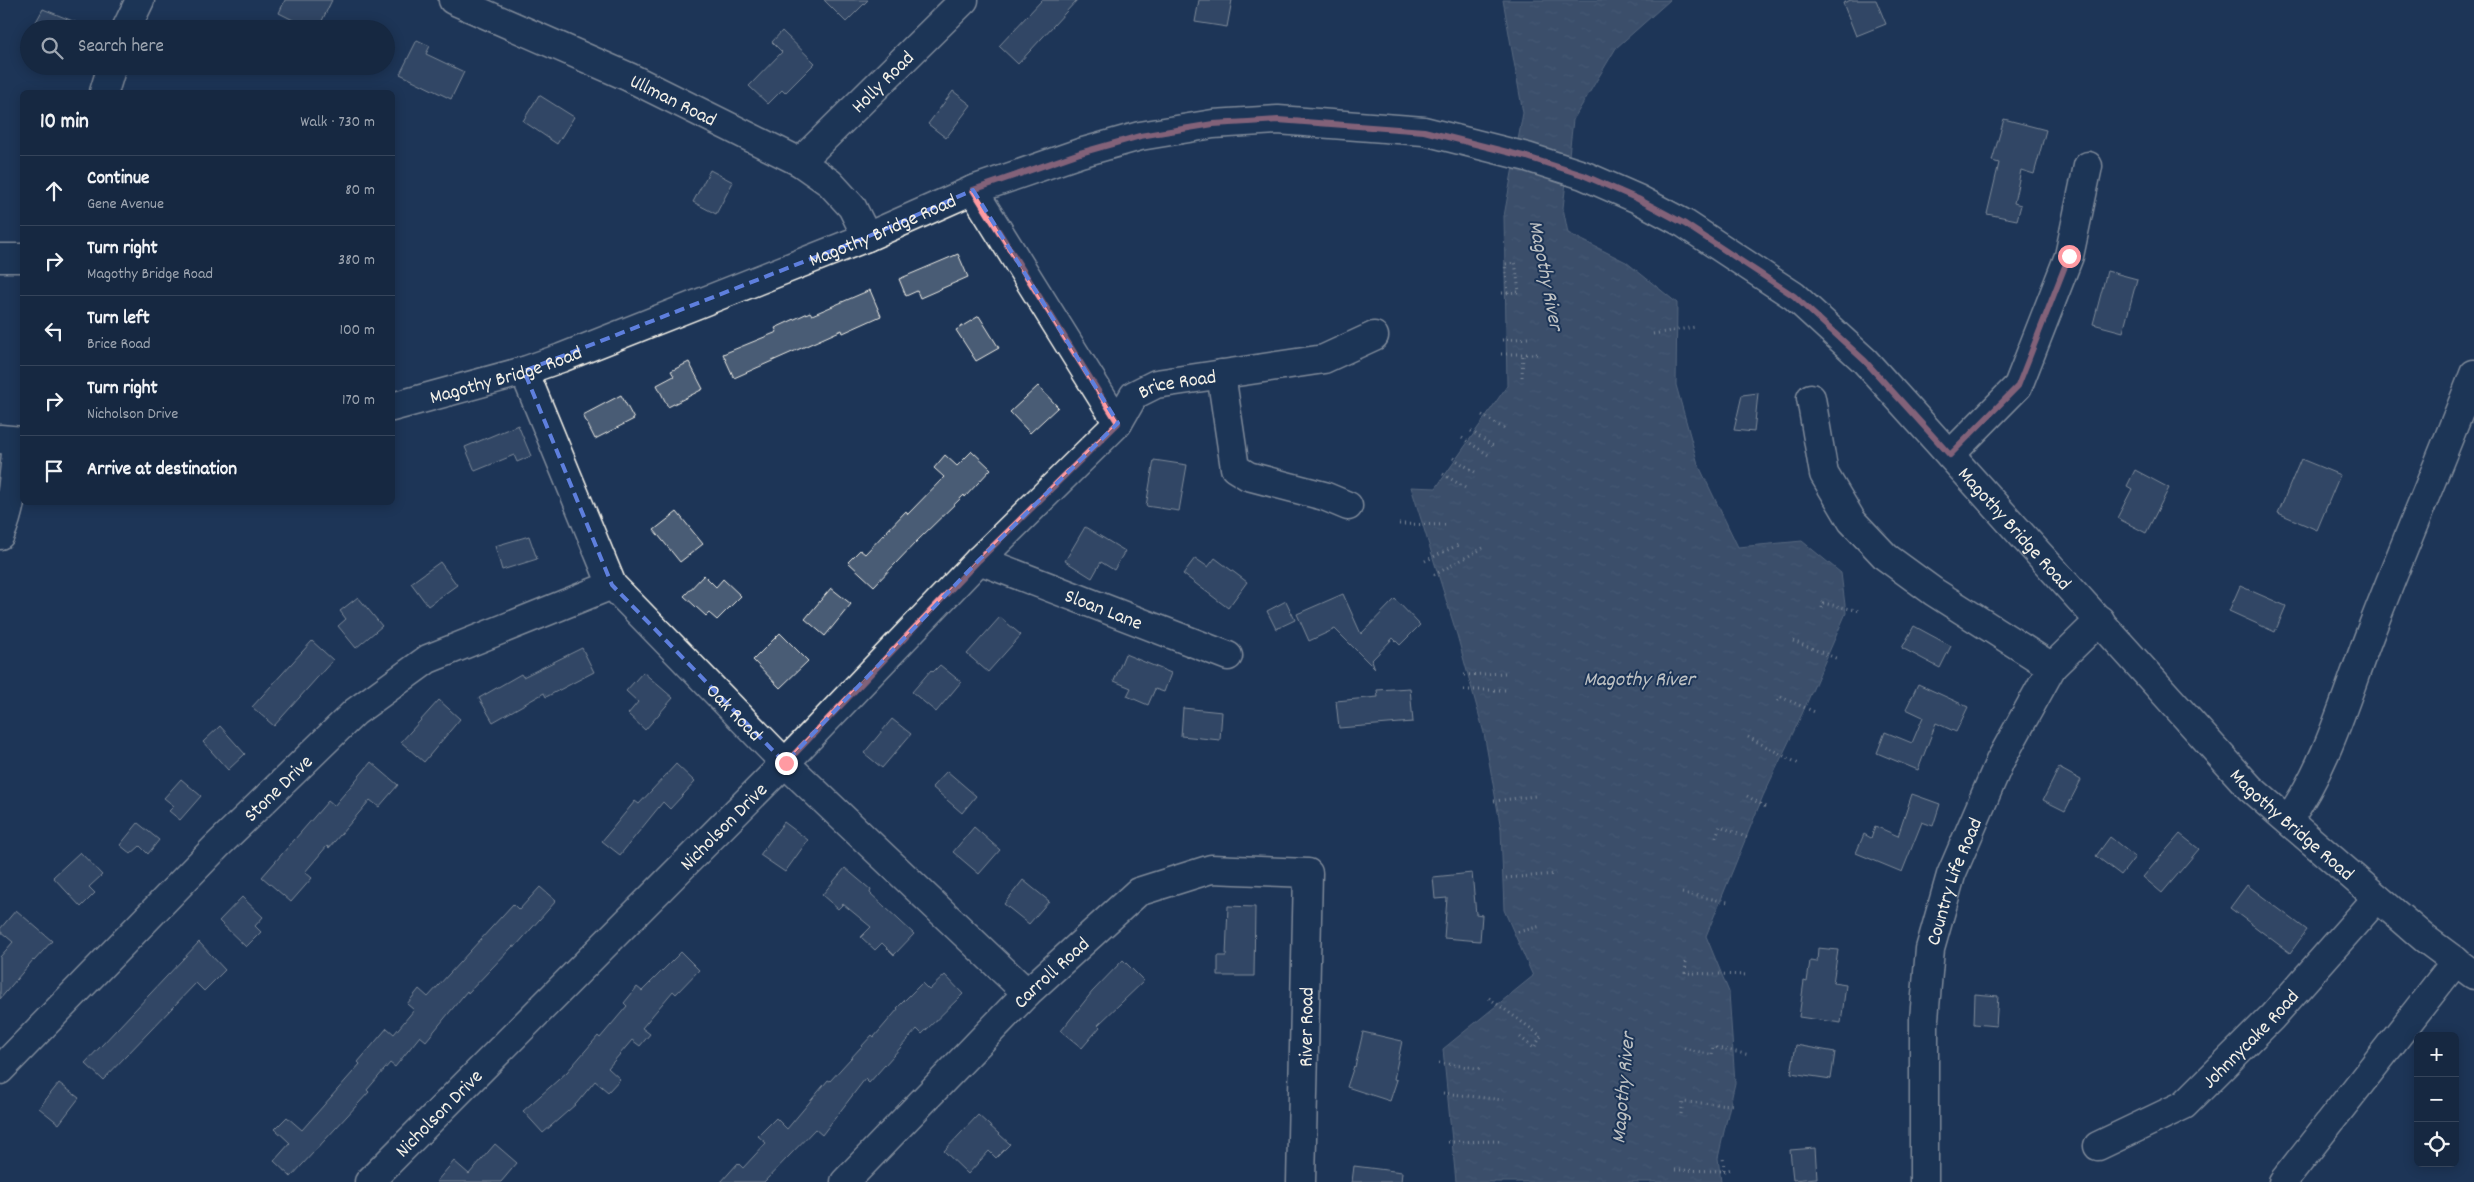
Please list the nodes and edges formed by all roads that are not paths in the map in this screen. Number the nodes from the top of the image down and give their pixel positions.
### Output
1 (140, 0) edge
2 (453, 0) edge
3 (964, 0) edge
4 (130, 20) edge
5 (109, 75) edge
6 (105, 90) edge
7 (800, 162) junction
8 (2088, 166) dead end
9 (973, 190) junction
10 (867, 237) junction
11 (0, 258) edge
12 (20, 258) edge
13 (1374, 336) dead end
14 (524, 371) junction
15 (1221, 374) junction
16 (2474, 374) edge
17 (1812, 398) dead end
18 (395, 406) edge
19 (1118, 423) junction
20 (13, 440) edge
21 (1950, 455) junction
22 (1348, 506) dead end
23 (0, 535) edge
24 (979, 560) junction
25 (612, 585) junction
26 (2100, 620) junction
27 (1228, 656) dead end
28 (2052, 667) junction
29 (786, 763) junction
30 (2288, 820) junction
31 (1308, 873) joint
32 (2377, 898) junction
33 (2465, 968) edge
34 (1027, 993) junction
35 (0, 1070) edge
36 (2098, 1146) dead end
37 (369, 1182) edge
38 (845, 1182) edge
39 (1301, 1182) edge
40 (1924, 1182) edge
41 (2283, 1182) edge

1 - 4 street
2 - 7 street, Ullman Road
3 - 7 street, Holly Road
5 - 6 street
7 - 10 street, Ullman Road
8 - 21 street
9 - 10 street, Magothy Bridge Road
9 - 19 street
9 - 21 street, Magothy Bridge Road
10 - 14 street, Magothy Bridge Road
11 - 12 street
13 - 15 street, Brice Road
14 - 18 street, Magothy Bridge Road
14 - 25 street, Oak Road
15 - 19 street, Brice Road
15 - 22 street
16 - 30 street
17 - 28 street
19 - 24 street, Nicholson Drive
20 - 23 street
21 - 26 street, Magothy Bridge Road
24 - 27 street, Sloan Lane
24 - 29 street, Nicholson Drive
25 - 29 street, Oak Road
25 - 35 street, Stone Drive
26 - 28 street, Country Life Road
26 - 30 street, Magothy Bridge Road
28 - 40 street, Country Life Road
29 - 34 street, Oak Road
29 - 37 street, Nicholson Drive
30 - 32 street, Magothy Bridge Road
31 - 34 street, Carroll Road
31 - 39 street, River Road
32 - 33 street, Magothy Bridge Road
32 - 36 street, Johnnycake Road
33 - 41 street
34 - 38 street, Carroll Road

